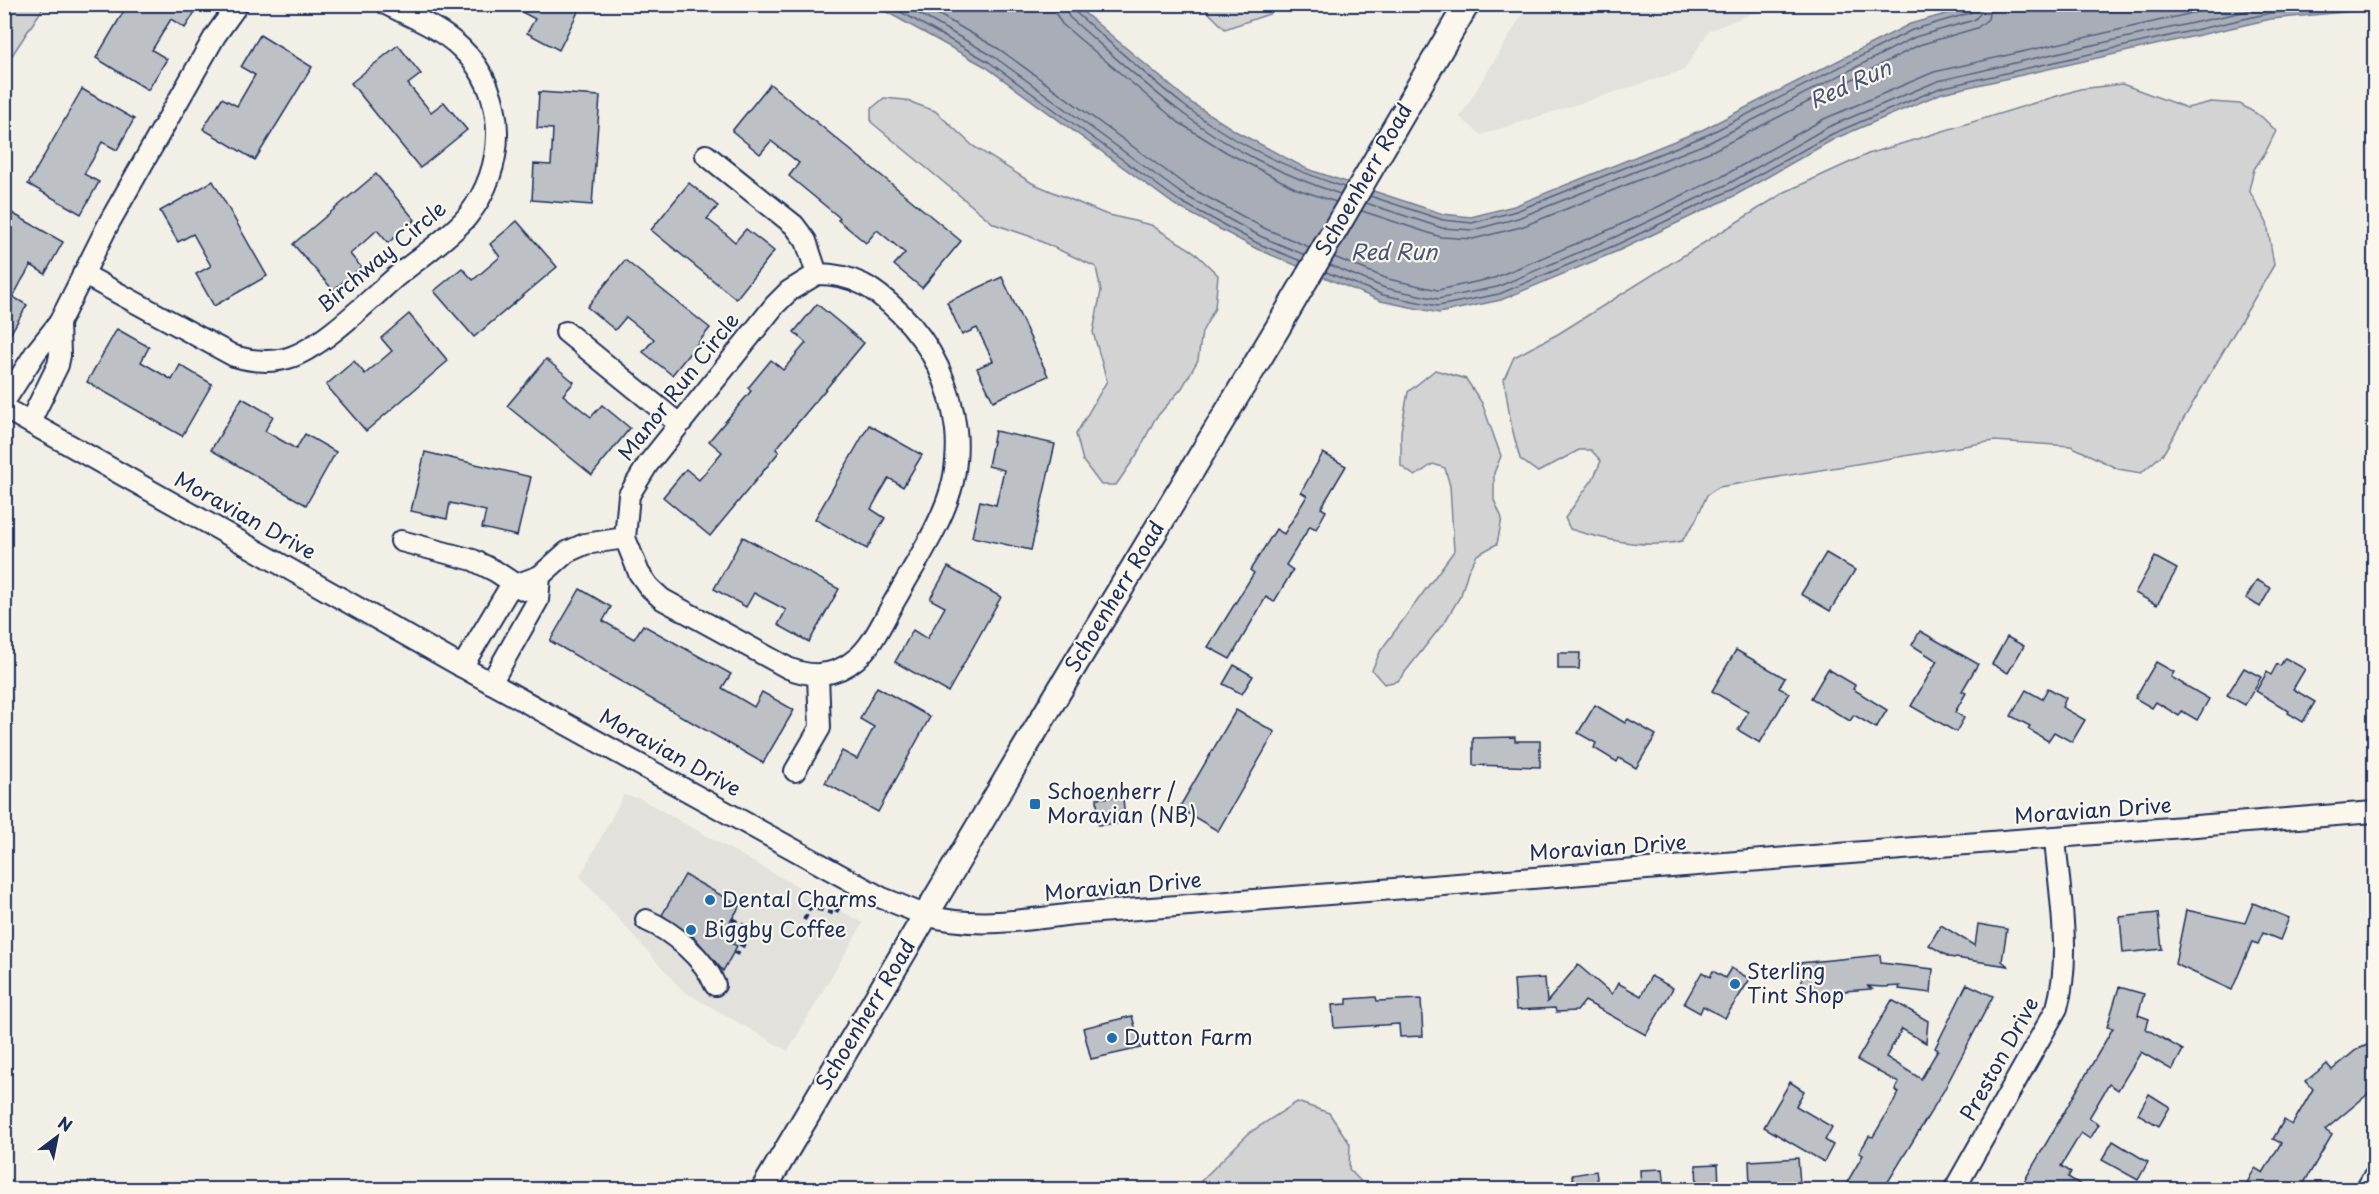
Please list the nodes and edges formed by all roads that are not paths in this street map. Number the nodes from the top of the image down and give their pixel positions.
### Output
1 (238, 4) edge
2 (386, 4) edge
3 (1467, 4) edge
4 (706, 155) dead end
5 (83, 274) junction
6 (817, 274) junction
7 (59, 323) junction
8 (566, 332) dead end
9 (4, 402) edge
10 (4, 408) edge
11 (30, 422) junction
12 (679, 424) junction
13 (625, 538) junction
14 (400, 541) dead end
15 (540, 576) junction
16 (515, 585) junction
17 (538, 600) junction
18 (462, 667) junction
19 (818, 676) junction
20 (491, 683) junction
21 (795, 771) dead end
22 (2374, 812) edge
23 (2055, 838) junction
24 (926, 915) junction
25 (646, 920) dead end
26 (715, 986) dead end
27 (2374, 1176) edge
28 (763, 1190) edge
29 (1954, 1190) edge
30 (2366, 1190) edge

1 - 5 street
2 - 5 street, Birchway Circle
3 - 24 main road, Schoenherr Road
4 - 6 street
5 - 7 street
6 - 12 street, Manor Run Circle
6 - 19 street
7 - 9 street
7 - 11 street
8 - 12 street
10 - 11 street, Moravian Drive
11 - 18 street, Moravian Drive
12 - 13 street, Manor Run Circle
13 - 15 street
13 - 19 street, Manor Run Circle
14 - 16 street
15 - 16 street
15 - 17 street
16 - 17 street
16 - 18 street
17 - 20 street
18 - 20 street, Moravian Drive
19 - 21 street
20 - 24 street, Moravian Drive
22 - 23 street, Moravian Drive
23 - 24 street, Moravian Drive
23 - 29 street, Preston Drive
24 - 28 main road, Schoenherr Road
25 - 26 street
27 - 30 street

